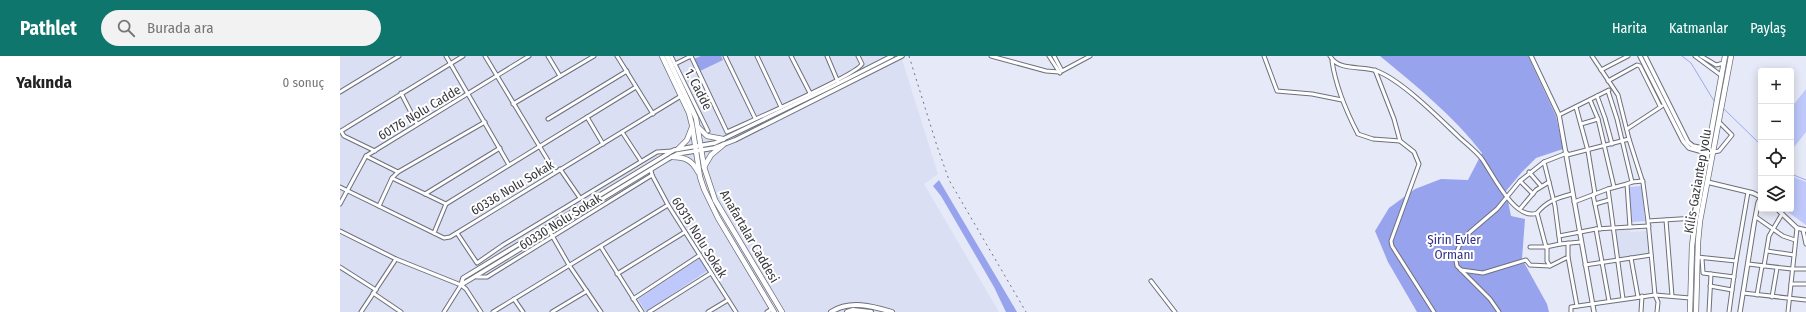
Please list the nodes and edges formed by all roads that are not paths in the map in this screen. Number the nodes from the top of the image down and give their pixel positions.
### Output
1 (399, 56) edge
2 (446, 56) edge
3 (463, 56) edge
4 (485, 56) edge
5 (529, 56) edge
6 (548, 56) edge
7 (594, 56) edge
8 (617, 56) edge
9 (662, 56) edge
10 (666, 56) edge
11 (671, 56) edge
12 (691, 56) edge
13 (725, 56) edge
14 (757, 56) edge
15 (791, 56) edge
16 (827, 56) edge
17 (858, 56) edge
18 (892, 56) edge
19 (902, 56) edge
20 (991, 56) edge
21 (1049, 56) edge
22 (1054, 56) edge
23 (1090, 56) edge
24 (1264, 56) edge
25 (1330, 56) edge
26 (1531, 56) edge
27 (1592, 56) edge
28 (1628, 56) edge
29 (1640, 56) edge
30 (1645, 56) edge
31 (1695, 56) edge
32 (1701, 56) edge
33 (1725, 56) edge
34 (1731, 56) edge
35 (1332, 60) junction
36 (1724, 63) junction
37 (450, 64) junction
38 (673, 65) junction
39 (867, 70) junction
40 (1375, 70) junction
41 (1601, 70) junction
42 (626, 71) junction
43 (497, 76) junction
44 (560, 76) junction
45 (1722, 76) junction
46 (1608, 81) junction
47 (838, 82) junction
48 (636, 87) junction
49 (1612, 89) junction
50 (1608, 90) junction
51 (340, 92) edge
52 (401, 93) junction
53 (810, 93) junction
54 (469, 94) junction
55 (682, 96) junction
56 (1597, 96) junction
57 (1342, 100) junction
58 (1590, 100) junction
59 (513, 104) junction
60 (1665, 105) junction
61 (1660, 106) junction
62 (781, 107) junction
63 (1576, 107) junction
64 (652, 114) junction
65 (1559, 115) junction
66 (587, 117) junction
67 (755, 118) junction
68 (1598, 119) junction
69 (548, 120) dead end
70 (1719, 120) junction
71 (485, 122) junction
72 (417, 124) junction
73 (1581, 124) junction
74 (692, 125) junction
75 (698, 127) junction
76 (1627, 129) junction
77 (341, 130) edge
78 (708, 130) dead end
79 (622, 132) junction
80 (723, 139) junction
81 (1629, 139) junction
82 (1400, 141) junction
83 (1621, 141) junction
84 (603, 144) junction
85 (1612, 144) junction
86 (723, 145) junction
87 (1605, 146) junction
88 (539, 147) junction
89 (500, 148) junction
90 (698, 148) junction
91 (676, 150) junction
92 (375, 151) junction
93 (1588, 151) junction
94 (1707, 151) junction
95 (1714, 152) junction
96 (1567, 154) junction
97 (366, 156) junction
98 (672, 157) junction
99 (641, 161) junction
100 (1544, 162) junction
101 (509, 165) junction
102 (704, 167) junction
103 (560, 169) junction
104 (651, 170) junction
105 (398, 172) junction
106 (555, 172) junction
107 (1529, 172) junction
108 (652, 175) junction
109 (700, 177) junction
110 (392, 178) junction
111 (1520, 181) junction
112 (1549, 182) junction
113 (1632, 182) junction
114 (1643, 182) junction
115 (1708, 182) junction
116 (1627, 184) junction
117 (1542, 186) junction
118 (340, 187) edge
119 (1614, 187) junction
120 (1608, 189) junction
121 (348, 190) junction
122 (1748, 192) junction
123 (425, 194) junction
124 (1533, 194) junction
125 (1572, 194) junction
126 (1594, 194) junction
127 (1758, 196) edge
128 (580, 198) junction
129 (1507, 198) junction
130 (1553, 199) junction
131 (1609, 200) junction
132 (1574, 202) junction
133 (1758, 203) edge
134 (340, 204) edge
135 (446, 204) junction
136 (1595, 204) junction
137 (380, 206) junction
138 (668, 206) junction
139 (1520, 209) junction
140 (1537, 213) junction
141 (1782, 214) joint
142 (1756, 217) junction
143 (1695, 218) junction
144 (1666, 220) junction
145 (1648, 222) junction
146 (1648, 226) junction
147 (1630, 227) junction
148 (1612, 228) junction
149 (1797, 228) junction
150 (1598, 229) junction
151 (1773, 229) junction
152 (1804, 230) edge
153 (340, 231) edge
154 (550, 232) junction
155 (685, 232) junction
156 (1579, 232) junction
157 (434, 233) junction
158 (457, 233) junction
159 (1559, 236) junction
160 (552, 238) junction
161 (1795, 240) junction
162 (1581, 242) junction
163 (1560, 244) junction
164 (1568, 244) junction
165 (1806, 244) edge
166 (601, 247) junction
167 (1530, 247) dead end
168 (1546, 247) junction
169 (1767, 251) junction
170 (700, 255) junction
171 (1651, 255) junction
172 (1794, 255) junction
173 (1568, 257) junction
174 (1631, 258) junction
175 (1700, 258) junction
176 (396, 259) junction
177 (1617, 260) junction
178 (1736, 261) junction
179 (1602, 262) junction
180 (1748, 264) junction
181 (569, 265) junction
182 (1585, 265) junction
183 (1550, 266) junction
184 (1763, 266) junction
185 (340, 267) edge
186 (1777, 268) junction
187 (1792, 269) junction
188 (1460, 270) junction
189 (1806, 270) edge
190 (711, 273) junction
191 (617, 274) junction
192 (1710, 274) junction
193 (477, 277) junction
194 (1734, 277) junction
195 (1151, 281) dead end
196 (1791, 284) junction
197 (1806, 284) edge
198 (461, 285) junction
199 (1710, 286) junction
200 (1732, 290) junction
201 (587, 291) junction
202 (375, 292) junction
203 (1743, 293) junction
204 (1655, 295) junction
205 (1757, 295) junction
206 (1642, 296) junction
207 (1672, 296) junction
208 (1638, 297) junction
209 (1772, 297) junction
210 (1690, 298) junction
211 (1790, 298) junction
212 (514, 299) junction
213 (633, 299) junction
214 (1623, 299) junction
215 (728, 300) junction
216 (1806, 300) edge
217 (1609, 301) junction
218 (1592, 304) junction
219 (1577, 306) junction
220 (773, 310) edge
221 (362, 312) edge
222 (401, 312) edge
223 (444, 312) edge
224 (481, 312) edge
225 (493, 312) edge
226 (523, 312) edge
227 (552, 312) edge
228 (601, 312) edge
229 (642, 312) edge
230 (649, 312) edge
231 (708, 312) edge
232 (736, 312) edge
233 (767, 312) edge
234 (782, 312) edge
235 (831, 312) edge
236 (846, 312) edge
237 (871, 312) edge
238 (892, 312) edge
239 (1176, 312) edge
240 (1434, 312) edge
241 (1499, 312) edge
242 (1571, 312) edge
243 (1594, 312) edge
244 (1641, 312) edge
245 (1657, 312) edge
246 (1690, 312) edge
247 (1696, 312) edge
248 (1709, 312) edge
249 (1729, 312) edge
250 (1740, 312) edge
251 (1788, 312) edge

1 - 51 street
2 - 37 street
3 - 37 street
4 - 43 street
5 - 43 street, 60176 Nolu Cadde
6 - 44 street
7 - 44 street
8 - 42 street
9 - 55 main road, Anafartalar Caddesi
10 - 38 main road, Anafartalar Caddesi
11 - 38 street, 1. Cadde
12 - 38 street
12 - 67 street
13 - 67 street
14 - 62 street
15 - 53 street
16 - 47 street
17 - 47 street
18 - 39 street
19 - 39 street
20 - 21 street
22 - 23 street
24 - 57 street
25 - 35 street
26 - 65 street
27 - 41 street
28 - 41 street
29 - 60 street
30 - 94 street
31 - 45 street
32 - 36 street
33 - 36 main road, Kilis-Gaziantep yolu
34 - 70 main road, Kilis-Gaziantep yolu
35 - 40 street
35 - 57 street
36 - 45 main road, Kilis-Gaziantep yolu
37 - 52 street
37 - 54 street
38 - 75 main road, Anafartalar Caddesi
38 - 78 street, 1. Cadde
39 - 47 street
39 - 86 street
40 - 82 street
40 - 129 street
41 - 46 street
42 - 48 street
42 - 69 street
43 - 54 street, 60176 Nolu Cadde
43 - 59 street
44 - 59 street
45 - 94 main road, Kilis-Gaziantep yolu
46 - 49 street
46 - 61 street
47 - 53 street
47 - 80 street
48 - 64 street
48 - 66 street
49 - 50 street
49 - 76 street
50 - 56 street
50 - 83 street
52 - 72 street
52 - 77 street
53 - 62 street
54 - 71 street
54 - 72 street, 60176 Nolu Cadde
55 - 64 street, 60336 Nolu Sokak
55 - 74 main road, Anafartalar Caddesi
56 - 58 street
56 - 85 street
57 - 82 street
58 - 63 street
58 - 68 street
59 - 88 street
60 - 61 street
60 - 94 street
61 - 76 street
62 - 67 street
63 - 65 street
63 - 73 street
64 - 79 street, 60336 Nolu Sokak
65 - 96 street
66 - 84 street
66 - 88 street
68 - 73 street
68 - 87 street
70 - 95 main road, Kilis-Gaziantep yolu
70 - 95 street
71 - 89 street
71 - 105 street
72 - 92 street, 60176 Nolu Cadde
73 - 93 street
74 - 90 main road, Anafartalar Caddesi
74 - 91 main road
75 - 80 main road
75 - 90 main road, Anafartalar Caddesi
76 - 81 street
77 - 92 street
79 - 84 street, 60336 Nolu Sokak
79 - 99 street
80 - 90 street
81 - 83 street
81 - 114 street
82 - 240 street
83 - 85 street
83 - 113 street
84 - 103 street, 60336 Nolu Sokak
85 - 87 street
86 - 90 street
86 - 102 main road
87 - 93 street
87 - 119 street
88 - 101 street
88 - 106 street
89 - 101 street
89 - 123 street
90 - 91 street
90 - 98 street
90 - 102 main road, Anafartalar Caddesi
90 - 109 main road, Anafartalar Caddesi
91 - 99 street
91 - 198 street
92 - 97 street, 60176 Nolu Cadde
93 - 96 street
93 - 126 street
94 - 143 main road, Kilis-Gaziantep yolu
95 - 115 main road, Kilis-Gaziantep yolu
96 - 100 street
96 - 125 street
97 - 105 street
97 - 121 street
98 - 104 street
98 - 109 main road
99 - 128 street
100 - 107 street
100 - 112 street
101 - 135 street
102 - 234 main road, Anafartalar Caddesi
103 - 106 street, 60336 Nolu Sokak
103 - 128 street
104 - 108 street, 60315 Nolu Sokak
104 - 154 street
105 - 110 street
106 - 158 street, 60336 Nolu Sokak
107 - 111 street
107 - 117 street
108 - 138 street, 60315 Nolu Sokak
108 - 160 street, 60330 Nolu Sokak
109 - 220 main road, Anafartalar Caddesi
110 - 123 street
110 - 137 street
111 - 124 street
111 - 129 street
112 - 117 street
112 - 130 street
113 - 114 street
113 - 116 street
114 - 145 street
115 - 122 street
115 - 175 main road, Kilis-Gaziantep yolu
116 - 119 street
116 - 147 street
117 - 124 street
118 - 121 street, 60336 Nolu Sokak
119 - 120 street
120 - 126 street
120 - 131 street
121 - 134 street
121 - 137 street, 60336 Nolu Sokak
122 - 127 street
122 - 178 street
123 - 135 street
124 - 139 street
125 - 130 street
125 - 132 street
126 - 132 street
126 - 136 street
128 - 158 street
129 - 139 street
129 - 188 street
130 - 140 street
130 - 159 street
131 - 136 street
131 - 148 street
132 - 156 street
133 - 142 street
135 - 157 street
136 - 150 street
137 - 157 street, 60336 Nolu Sokak
138 - 155 street, 60315 Nolu Sokak
138 - 166 street
139 - 140 street
140 - 168 street
141 - 149 street
141 - 151 street
142 - 151 street
142 - 180 street
143 - 144 street
143 - 210 main road, Kilis-Gaziantep yolu
144 - 145 street
144 - 207 street
145 - 146 street
146 - 147 street
146 - 171 street
147 - 148 street
148 - 150 street
148 - 177 street
149 - 152 street
149 - 161 street
150 - 156 street
150 - 179 street
151 - 161 street
151 - 169 street
152 - 165 street
153 - 176 street
154 - 160 street
154 - 193 street
155 - 170 street, 60315 Nolu Sokak
155 - 191 street
156 - 159 street
156 - 162 street
157 - 158 street, 60336 Nolu Sokak
159 - 163 street
160 - 181 street
160 - 193 street, 60330 Nolu Sokak
161 - 172 street
162 - 164 street
162 - 182 street
163 - 164 street
163 - 168 street
164 - 173 street
166 - 181 street
166 - 191 street
167 - 168 street
168 - 183 street
169 - 172 street
169 - 184 street
170 - 190 street, 60315 Nolu Sokak
170 - 213 street
171 - 174 street
171 - 204 street
172 - 187 street
173 - 183 street
173 - 219 street
174 - 177 street
174 - 208 street
175 - 178 street
175 - 192 street
175 - 247 main road, Kilis-Gaziantep yolu
176 - 198 street
176 - 202 street
177 - 179 street
177 - 214 street
178 - 194 street
179 - 182 street
179 - 217 street
180 - 184 street
180 - 203 street
181 - 201 street
181 - 212 street
182 - 218 street
183 - 188 street
184 - 186 street
184 - 205 street
185 - 202 street
186 - 187 street
186 - 209 street
187 - 189 street
187 - 196 street
188 - 241 street
190 - 215 street, 60315 Nolu Sokak
190 - 230 street
191 - 213 street
192 - 194 street
192 - 199 street
193 - 198 street
194 - 200 street
195 - 239 street
196 - 197 street
196 - 211 street
198 - 223 street
198 - 224 street
199 - 200 street
199 - 248 street
200 - 249 street
201 - 227 street
201 - 228 street
202 - 221 street
202 - 222 street
203 - 205 street
203 - 250 street
204 - 206 street
204 - 207 street
204 - 245 street
205 - 209 street
206 - 208 street
206 - 244 street
207 - 210 street
208 - 214 street
209 - 211 street
210 - 246 main road, Kilis-Gaziantep yolu
211 - 216 street
211 - 251 street
212 - 225 street
212 - 226 street
213 - 229 street
214 - 217 street
215 - 231 street
215 - 232 street, 60315 Nolu Sokak
217 - 218 street
218 - 219 street
218 - 243 street
219 - 242 street
220 - 233 street
235 - 238 main road
236 - 237 main road

